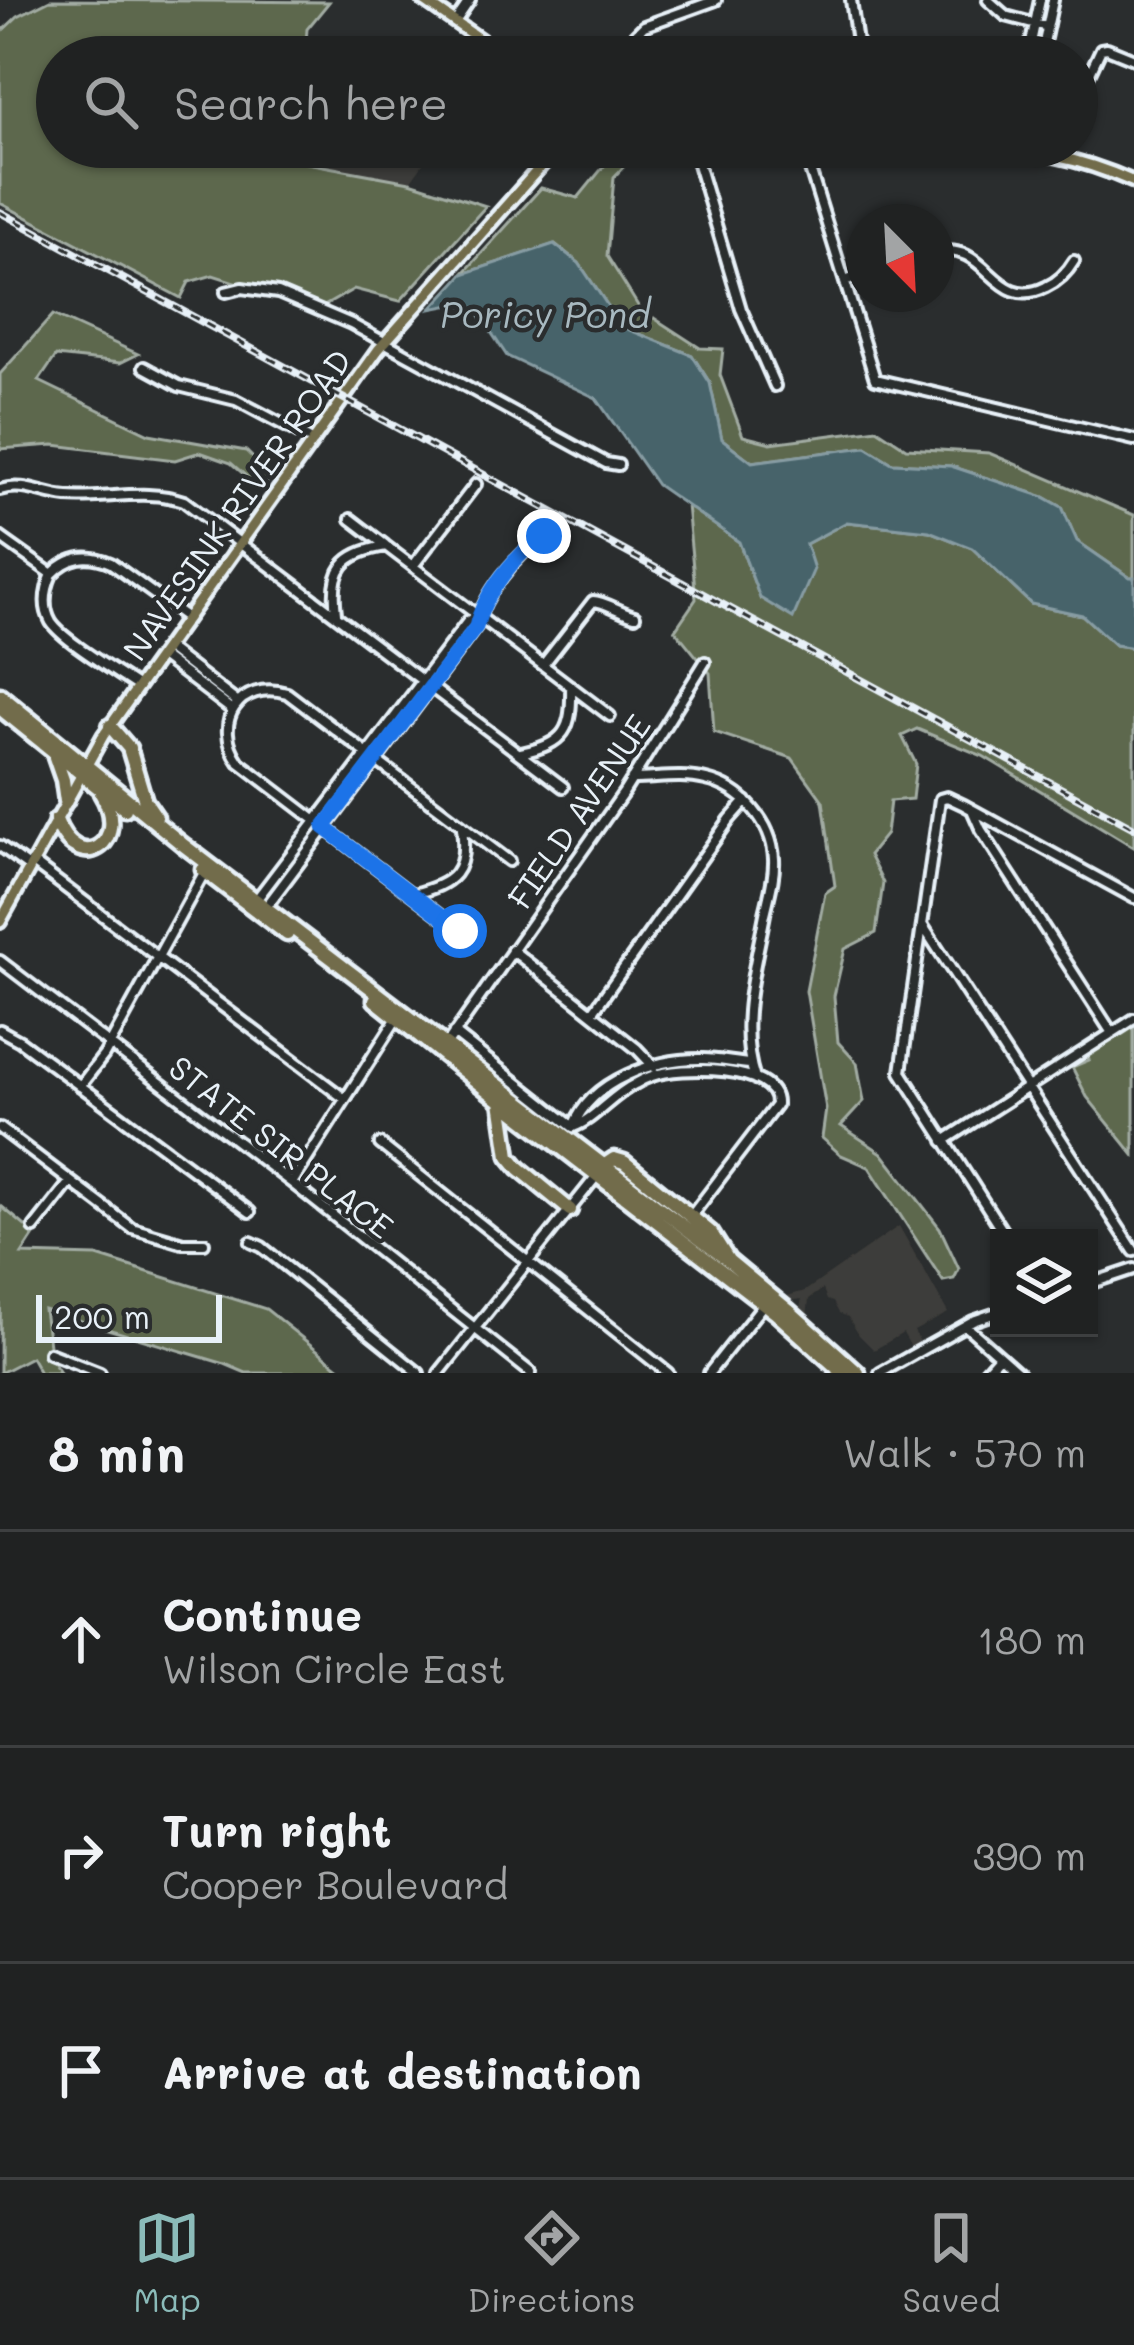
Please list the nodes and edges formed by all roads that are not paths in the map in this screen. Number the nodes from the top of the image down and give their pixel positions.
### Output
1 (423, 0) edge
2 (470, 0) edge
3 (716, 0) edge
4 (851, 0) edge
5 (988, 0) edge
6 (1040, 0) edge
7 (1053, 0) edge
8 (454, 22) junction
9 (1035, 23) junction
10 (1047, 27) junction
11 (474, 36) edge
12 (634, 36) edge
13 (856, 36) edge
14 (1032, 36) edge
15 (1045, 36) edge
16 (1098, 55) edge
17 (1134, 59) edge
18 (1098, 166) edge
19 (539, 168) edge
20 (699, 168) edge
21 (810, 168) edge
22 (1134, 182) edge
23 (954, 250) edge
24 (1074, 261) dead end
25 (845, 281) joint
26 (226, 292) dead end
27 (384, 343) junction
28 (144, 367) dead end
29 (775, 386) dead end
30 (1134, 440) edge
31 (314, 441) junction
32 (618, 465) dead end
33 (476, 484) dead end
34 (0, 490) edge
35 (351, 519) dead end
36 (544, 536) dead end
37 (0, 537) edge
38 (241, 543) junction
39 (386, 546) junction
40 (413, 566) junction
41 (52, 574) junction
42 (336, 614) junction
43 (478, 615) junction
44 (635, 616) dead end
45 (188, 618) junction
46 (164, 652) junction
47 (705, 662) dead end
48 (543, 665) junction
49 (426, 684) junction
50 (571, 686) junction
51 (138, 687) junction
52 (0, 695) edge
53 (235, 706) junction
54 (0, 708) edge
55 (610, 716) dead end
56 (110, 726) junction
57 (52, 751) junction
58 (520, 753) junction
59 (372, 756) junction
60 (83, 769) junction
61 (632, 779) junction
62 (97, 787) junction
63 (563, 787) dead end
64 (66, 801) junction
65 (746, 801) junction
66 (972, 811) junction
67 (56, 820) junction
68 (320, 824) junction
69 (462, 827) junction
70 (167, 832) junction
71 (0, 846) edge
72 (509, 860) dead end
73 (31, 864) junction
74 (205, 872) junction
75 (412, 894) junction
76 (1134, 898) edge
77 (261, 904) junction
78 (0, 922) edge
79 (922, 925) junction
80 (460, 931) dead end
81 (512, 950) junction
82 (157, 957) junction
83 (0, 961) edge
84 (592, 1013) junction
85 (397, 1018) junction
86 (1134, 1019) edge
87 (0, 1030) edge
88 (1112, 1033) junction
89 (451, 1039) junction
90 (110, 1044) junction
91 (750, 1064) junction
92 (655, 1070) junction
93 (755, 1079) junction
94 (80, 1086) junction
95 (1028, 1087) junction
96 (345, 1100) junction
97 (501, 1101) junction
98 (0, 1128) edge
99 (569, 1132) junction
100 (944, 1141) junction
101 (380, 1144) dead end
102 (600, 1171) junction
103 (70, 1182) junction
104 (292, 1183) junction
105 (570, 1210) junction
106 (250, 1212) dead end
107 (691, 1216) junction
108 (34, 1228) dead end
109 (1001, 1229) edge
110 (251, 1242) dead end
111 (204, 1243) dead end
112 (1134, 1252) edge
113 (528, 1261) junction
114 (728, 1261) junction
115 (1134, 1270) edge
116 (1098, 1281) edge
117 (764, 1304) junction
118 (990, 1316) edge
119 (966, 1326) junction
120 (475, 1328) junction
121 (50, 1353) dead end
122 (999, 1356) junction
123 (100, 1373) edge
124 (419, 1373) edge
125 (439, 1373) edge
126 (531, 1373) edge
127 (668, 1373) edge
128 (709, 1373) edge
129 (843, 1373) edge
130 (858, 1373) edge
131 (880, 1373) edge
132 (984, 1373) edge
133 (1019, 1373) edge

1 - 8 main road
2 - 8 street
3 - 12 street
4 - 13 street
5 - 9 street
6 - 9 street
7 - 10 street
8 - 11 main road
9 - 10 street
9 - 14 street
10 - 15 street
16 - 17 street
18 - 22 main road
19 - 27 main road, NAVESINK RIVER ROAD
20 - 29 street
21 - 25 street
23 - 24 street
25 - 30 street
26 - 27 street
27 - 31 main road, NAVESINK RIVER ROAD
27 - 32 street
28 - 31 street
31 - 38 main road, NAVESINK RIVER ROAD
33 - 40 street
34 - 38 street
35 - 39 street
36 - 43 street
37 - 41 street
38 - 42 street
38 - 45 main road, NAVESINK RIVER ROAD
39 - 40 street
39 - 42 street
40 - 43 street
41 - 45 street
41 - 51 street
42 - 49 street
43 - 48 street
43 - 49 street
44 - 48 street
45 - 46 main road, NAVESINK RIVER ROAD
46 - 51 main road, NAVESINK RIVER ROAD
46 - 53 street
47 - 61 street, FIELD AVENUE
48 - 50 street
49 - 58 street
49 - 59 street
50 - 55 street
50 - 58 street
51 - 56 main road, NAVESINK RIVER ROAD
52 - 60 highway
53 - 59 street
53 - 68 street
54 - 57 highway
56 - 60 main road, NAVESINK RIVER ROAD
56 - 70 highway
57 - 60 highway
57 - 64 highway
58 - 63 street
59 - 68 street
59 - 69 street
60 - 62 highway
60 - 64 main road, NAVESINK RIVER ROAD
60 - 70 highway
61 - 65 street
61 - 81 street, FIELD AVENUE
62 - 67 highway
62 - 74 highway
64 - 67 main road, NAVESINK RIVER ROAD
65 - 84 street
65 - 91 street
66 - 76 street
66 - 79 street
66 - 88 street
67 - 73 main road, NAVESINK RIVER ROAD
68 - 75 street
68 - 77 street
69 - 72 street
69 - 75 street
70 - 77 highway
71 - 73 street
73 - 78 main road, NAVESINK RIVER ROAD
73 - 82 street
74 - 82 street
74 - 85 highway
75 - 80 street
77 - 89 highway
79 - 95 street
79 - 100 street
81 - 84 street
81 - 89 street, FIELD AVENUE
82 - 90 street
82 - 96 street
83 - 90 street, STATE SIR PLACE
84 - 92 street
85 - 96 street
85 - 97 highway
86 - 88 street
87 - 94 street
88 - 95 street
89 - 99 highway
90 - 94 street
90 - 104 street, STATE SIR PLACE
91 - 92 street
91 - 93 street
92 - 93 street
92 - 99 street
93 - 107 street
94 - 106 street
95 - 100 street
95 - 112 street
96 - 104 street
97 - 102 highway
97 - 105 highway
98 - 103 street
99 - 102 highway
100 - 109 street
101 - 113 street
102 - 105 street
102 - 107 highway
102 - 114 highway
102 - 117 highway
103 - 108 street
103 - 111 street
104 - 120 street, STATE SIR PLACE
105 - 113 street
107 - 114 highway
110 - 124 street
113 - 120 street
113 - 127 street
114 - 130 highway
115 - 116 street
117 - 128 street
117 - 129 highway
118 - 119 street
119 - 122 street
119 - 131 street
120 - 125 street
120 - 126 street, STATE SIR PLACE
121 - 123 street
122 - 132 street
122 - 133 street

